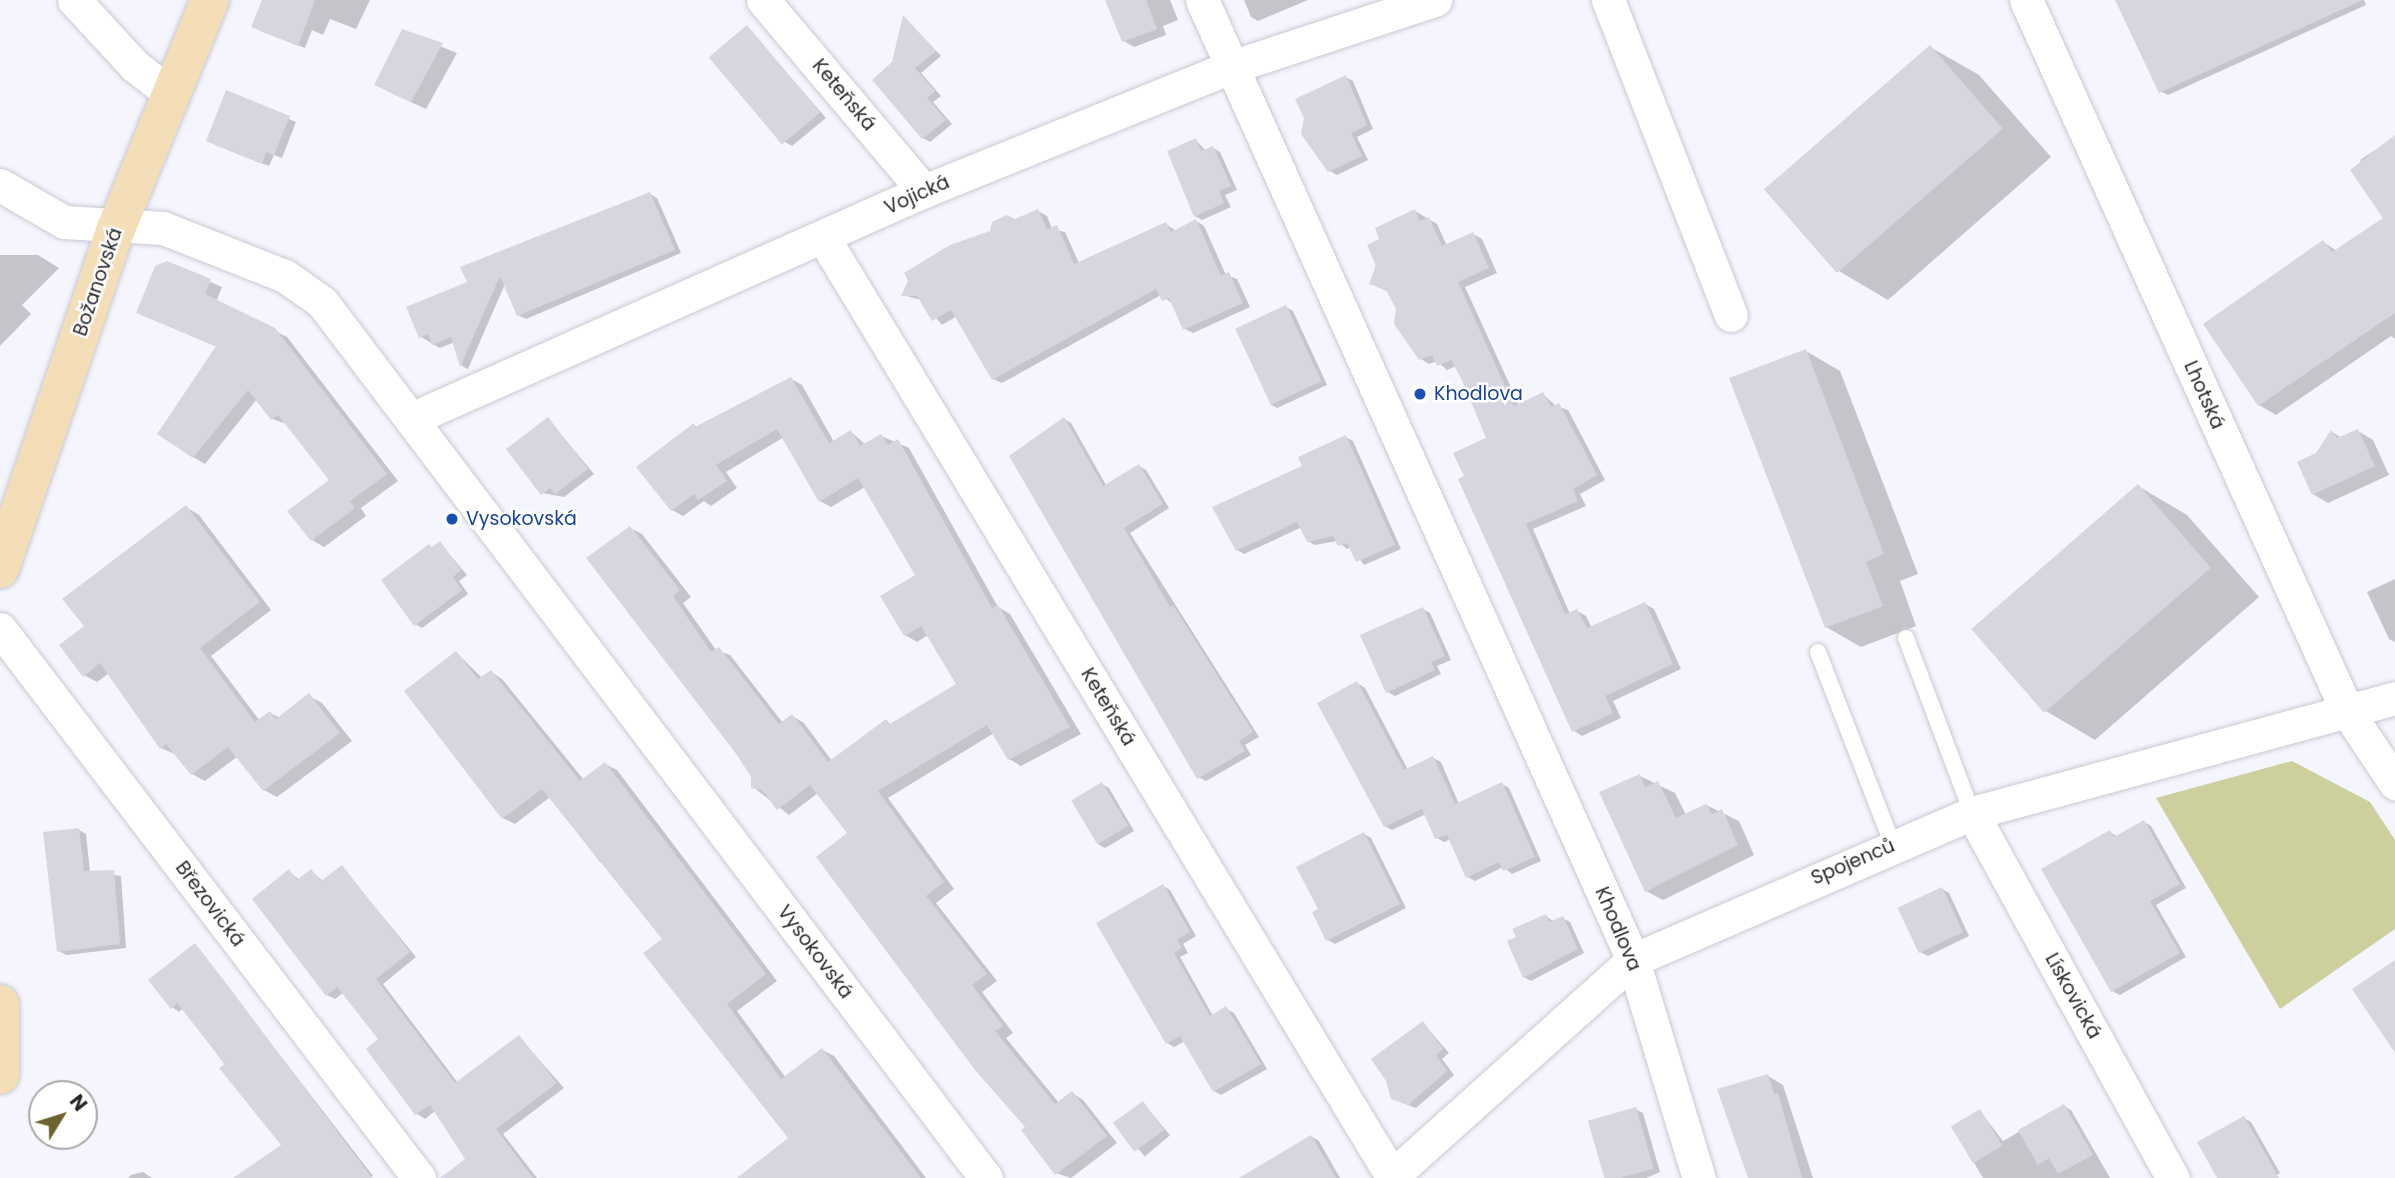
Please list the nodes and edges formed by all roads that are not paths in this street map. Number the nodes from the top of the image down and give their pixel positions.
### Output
1 (74, 0) edge
2 (210, 0) edge
3 (763, 0) edge
4 (1202, 0) edge
5 (1435, 0) edge
6 (1608, 0) edge
7 (2026, 0) edge
8 (1231, 67) junction
9 (171, 94) junction
10 (0, 185) edge
11 (924, 191) junction
12 (116, 229) junction
13 (823, 237) junction
14 (1731, 314) dead end
15 (411, 419) junction
16 (0, 569) edge
17 (0, 629) edge
18 (1906, 638) dead end
19 (1818, 652) dead end
20 (2395, 698) edge
21 (2347, 711) junction
22 (2395, 783) edge
23 (1972, 813) junction
24 (1893, 845) junction
25 (1633, 960) junction
26 (0, 1004) edge
27 (0, 1075) edge
28 (1391, 1177) edge
29 (419, 1178) edge
30 (986, 1178) edge
31 (1699, 1178) edge
32 (2174, 1178) edge

1 - 9 street
2 - 9 street, Božanovská
3 - 11 street, Keteňská
4 - 8 street, Khodlova
5 - 8 street, Vojická
6 - 14 street
7 - 21 street, Lhotská
8 - 11 street, Vojická
8 - 25 street, Khodlova
9 - 12 street, Božanovská
10 - 12 street, Vysokovská
11 - 13 street, Vojická
12 - 15 street, Vysokovská
12 - 16 street, Božanovská
13 - 15 street, Vojická
13 - 28 street, Keteňská
15 - 30 street, Vysokovská
17 - 29 street, Březovická
18 - 23 lane
19 - 24 lane
20 - 21 street, Spojenců
21 - 22 street, Lhotská
21 - 23 street, Spojenců
23 - 24 street, Spojenců
23 - 32 street, Lískovická
24 - 25 street, Spojenců
25 - 28 street, Spojenců
25 - 31 street, Khodlova
26 - 27 street

